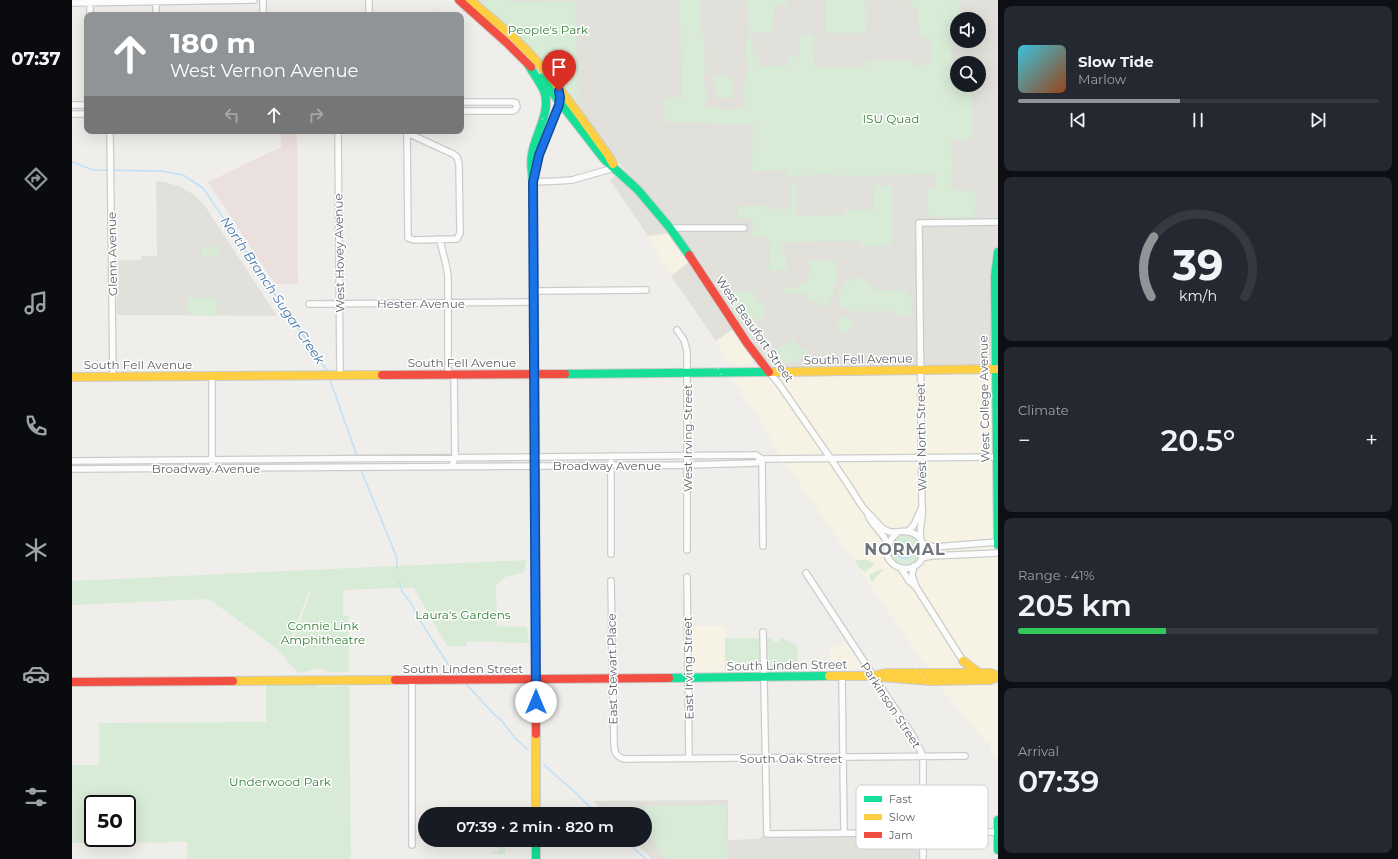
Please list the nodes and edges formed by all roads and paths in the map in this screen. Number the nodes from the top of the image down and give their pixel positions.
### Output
1 (254, 0) edge
2 (263, 0) edge
3 (369, 0) edge
4 (459, 0) edge
5 (470, 0) edge
6 (481, 0) edge
7 (90, 1) edge
8 (156, 1) edge
9 (72, 3) edge
10 (482, 10) junction
11 (90, 12) edge
12 (156, 12) edge
13 (263, 12) edge
14 (369, 12) edge
15 (528, 64) junction
16 (558, 87) junction
17 (560, 101) junction
18 (464, 102) edge
19 (72, 105) edge
20 (84, 105) edge
21 (464, 111) edge
22 (72, 114) edge
23 (84, 114) edge
24 (572, 117) junction
25 (554, 119) junction
26 (110, 134) edge
27 (338, 134) edge
28 (407, 134) edge
29 (410, 134) edge
30 (614, 168) junction
31 (533, 182) junction
32 (998, 222) edge
33 (670, 228) junction
34 (744, 228) dead end
35 (440, 239) junction
36 (998, 252) edge
37 (646, 290) dead end
38 (534, 291) junction
39 (448, 302) junction
40 (534, 302) junction
41 (309, 304) dead end
42 (340, 304) junction
43 (677, 330) dead end
44 (997, 369) edge
45 (920, 370) junction
46 (769, 372) junction
47 (687, 373) junction
48 (451, 374) junction
49 (534, 374) junction
50 (337, 375) junction
51 (212, 376) junction
52 (72, 377) edge
53 (113, 377) junction
54 (611, 456) junction
55 (687, 456) junction
56 (454, 457) junction
57 (535, 457) junction
58 (997, 457) edge
59 (342, 458) junction
60 (378, 458) junction
61 (922, 458) junction
62 (762, 459) junction
63 (830, 459) junction
64 (212, 460) junction
65 (72, 461) edge
66 (611, 465) junction
67 (687, 465) junction
68 (452, 466) junction
69 (535, 466) junction
70 (339, 467) junction
71 (376, 467) junction
72 (212, 468) junction
73 (72, 469) edge
74 (922, 506) junction
75 (866, 511) junction
76 (897, 532) junction
77 (907, 532) junction
78 (922, 542) junction
79 (998, 542) edge
80 (887, 545) junction
81 (998, 545) edge
82 (763, 546) dead end
83 (687, 550) dead end
84 (998, 553) edge
85 (611, 554) dead end
86 (921, 558) junction
87 (914, 566) junction
88 (901, 568) junction
89 (806, 573) dead end
90 (687, 576) dead end
91 (611, 581) dead end
92 (916, 587) junction
93 (763, 632) dead end
94 (963, 661) junction
95 (955, 673) junction
96 (980, 673) junction
97 (876, 676) junction
98 (764, 677) junction
99 (842, 677) junction
100 (998, 677) edge
101 (688, 678) junction
102 (536, 679) junction
103 (612, 679) junction
104 (412, 680) junction
105 (72, 682) edge
106 (617, 756) joint
107 (923, 756) junction
108 (965, 756) dead end
109 (765, 758) junction
110 (843, 758) junction
111 (689, 759) junction
112 (923, 785) edge
113 (536, 807) edge
114 (998, 820) edge
115 (998, 832) edge
116 (844, 833) junction
117 (856, 833) edge
118 (412, 845) dead end
119 (536, 847) edge
120 (998, 850) edge
121 (536, 859) edge

1 - 8 street
2 - 13 street
3 - 14 street
4 - 15 main road, West Beaufort Street
5 - 10 main road, West Beaufort Street
6 - 10 main road
7 - 8 street
7 - 9 street
7 - 11 street
8 - 12 street
10 - 16 main road, West Beaufort Street
15 - 17 main road, West Beaufort Street
15 - 31 main road
16 - 17 main road
16 - 30 main road, West Beaufort Street
17 - 24 main road, West Beaufort Street
17 - 25 main road
18 - 21 street
19 - 20 street
22 - 23 street
24 - 25 main road
24 - 30 main road, West Beaufort Street
25 - 31 main road
26 - 53 street, Glenn Avenue
27 - 42 street, West Hovey Avenue
28 - 35 street
29 - 35 street
30 - 31 street
30 - 33 main road, West Beaufort Street
31 - 38 main road
32 - 45 street, West North Street
33 - 34 street
33 - 46 main road, West Beaufort Street
35 - 39 street
36 - 44 main road, West College Avenue
37 - 38 street
38 - 40 main road
39 - 40 street, Hester Avenue
39 - 42 street, Hester Avenue
39 - 48 street
40 - 49 main road
41 - 42 street, Hester Avenue
42 - 50 street, West Hovey Avenue
43 - 47 street, West Irving Street
44 - 45 main road, South Fell Avenue
44 - 58 main road, West College Avenue
45 - 46 main road, South Fell Avenue
45 - 61 street, West North Street
46 - 47 main road, South Fell Avenue
46 - 63 street, West Beaufort Street
47 - 49 main road, South Fell Avenue
47 - 55 street, West Irving Street
48 - 49 main road, South Fell Avenue
48 - 50 main road, South Fell Avenue
48 - 56 street
49 - 57 main road
50 - 51 main road, South Fell Avenue
51 - 53 main road, South Fell Avenue
51 - 64 street
52 - 53 main road, South Fell Avenue
54 - 55 street, Broadway Avenue
54 - 57 street, Broadway Avenue
54 - 66 street
55 - 62 street, Broadway Avenue
55 - 67 street, West Irving Street
56 - 57 street, Broadway Avenue
56 - 60 street, Broadway Avenue
56 - 68 street
57 - 69 main road
58 - 61 street, Broadway Avenue
58 - 79 main road, West College Avenue
59 - 60 street, Broadway Avenue
59 - 64 street, Broadway Avenue
59 - 70 street
60 - 71 street
61 - 63 street, Broadway Avenue
61 - 74 street, West North Street
62 - 63 street, Broadway Avenue
62 - 67 street, Broadway Avenue
62 - 82 street
63 - 75 street, West Beaufort Street
64 - 65 street, Broadway Avenue
64 - 72 street
66 - 67 street, Broadway Avenue
66 - 69 street, Broadway Avenue
66 - 85 street
67 - 83 street, West Irving Street
68 - 69 street, Broadway Avenue
68 - 71 street, Broadway Avenue
69 - 102 main road
70 - 71 street, Broadway Avenue
70 - 72 street, Broadway Avenue
72 - 73 street, Broadway Avenue
74 - 77 street, West North Street
74 - 78 street, West North Street
75 - 76 street, West Beaufort Street
75 - 80 street, West Beaufort Street
76 - 77 street
76 - 80 street
77 - 78 street
78 - 79 street
78 - 86 street
79 - 81 main road, West College Avenue
80 - 88 street
84 - 86 street
86 - 87 street
87 - 88 street
87 - 92 street
88 - 92 street
89 - 97 street, Parkinson Street
90 - 101 street, East Irving Street
91 - 103 street, East Stewart Place
92 - 94 street
93 - 98 street
94 - 95 main road
94 - 96 main road
95 - 96 main road, South Linden Street
95 - 97 main road, South Linden Street
96 - 100 main road, South Linden Street
97 - 99 main road, South Linden Street
97 - 100 main road, South Linden Street
97 - 107 street, Parkinson Street
98 - 99 main road, South Linden Street
98 - 101 main road, South Linden Street
98 - 109 street
99 - 110 street
101 - 103 main road, South Linden Street
101 - 111 street, East Irving Street
102 - 103 main road, South Linden Street
102 - 104 main road, South Linden Street
102 - 113 main road
103 - 106 street, East Stewart Place
104 - 105 main road, South Linden Street
104 - 118 street
106 - 111 street, South Oak Street
107 - 108 street, South Oak Street
107 - 110 street, South Oak Street
107 - 112 street
109 - 110 street, South Oak Street
109 - 111 street, South Oak Street
109 - 116 street
110 - 116 street
114 - 115 main road
115 - 120 main road
116 - 117 street
119 - 121 main road

